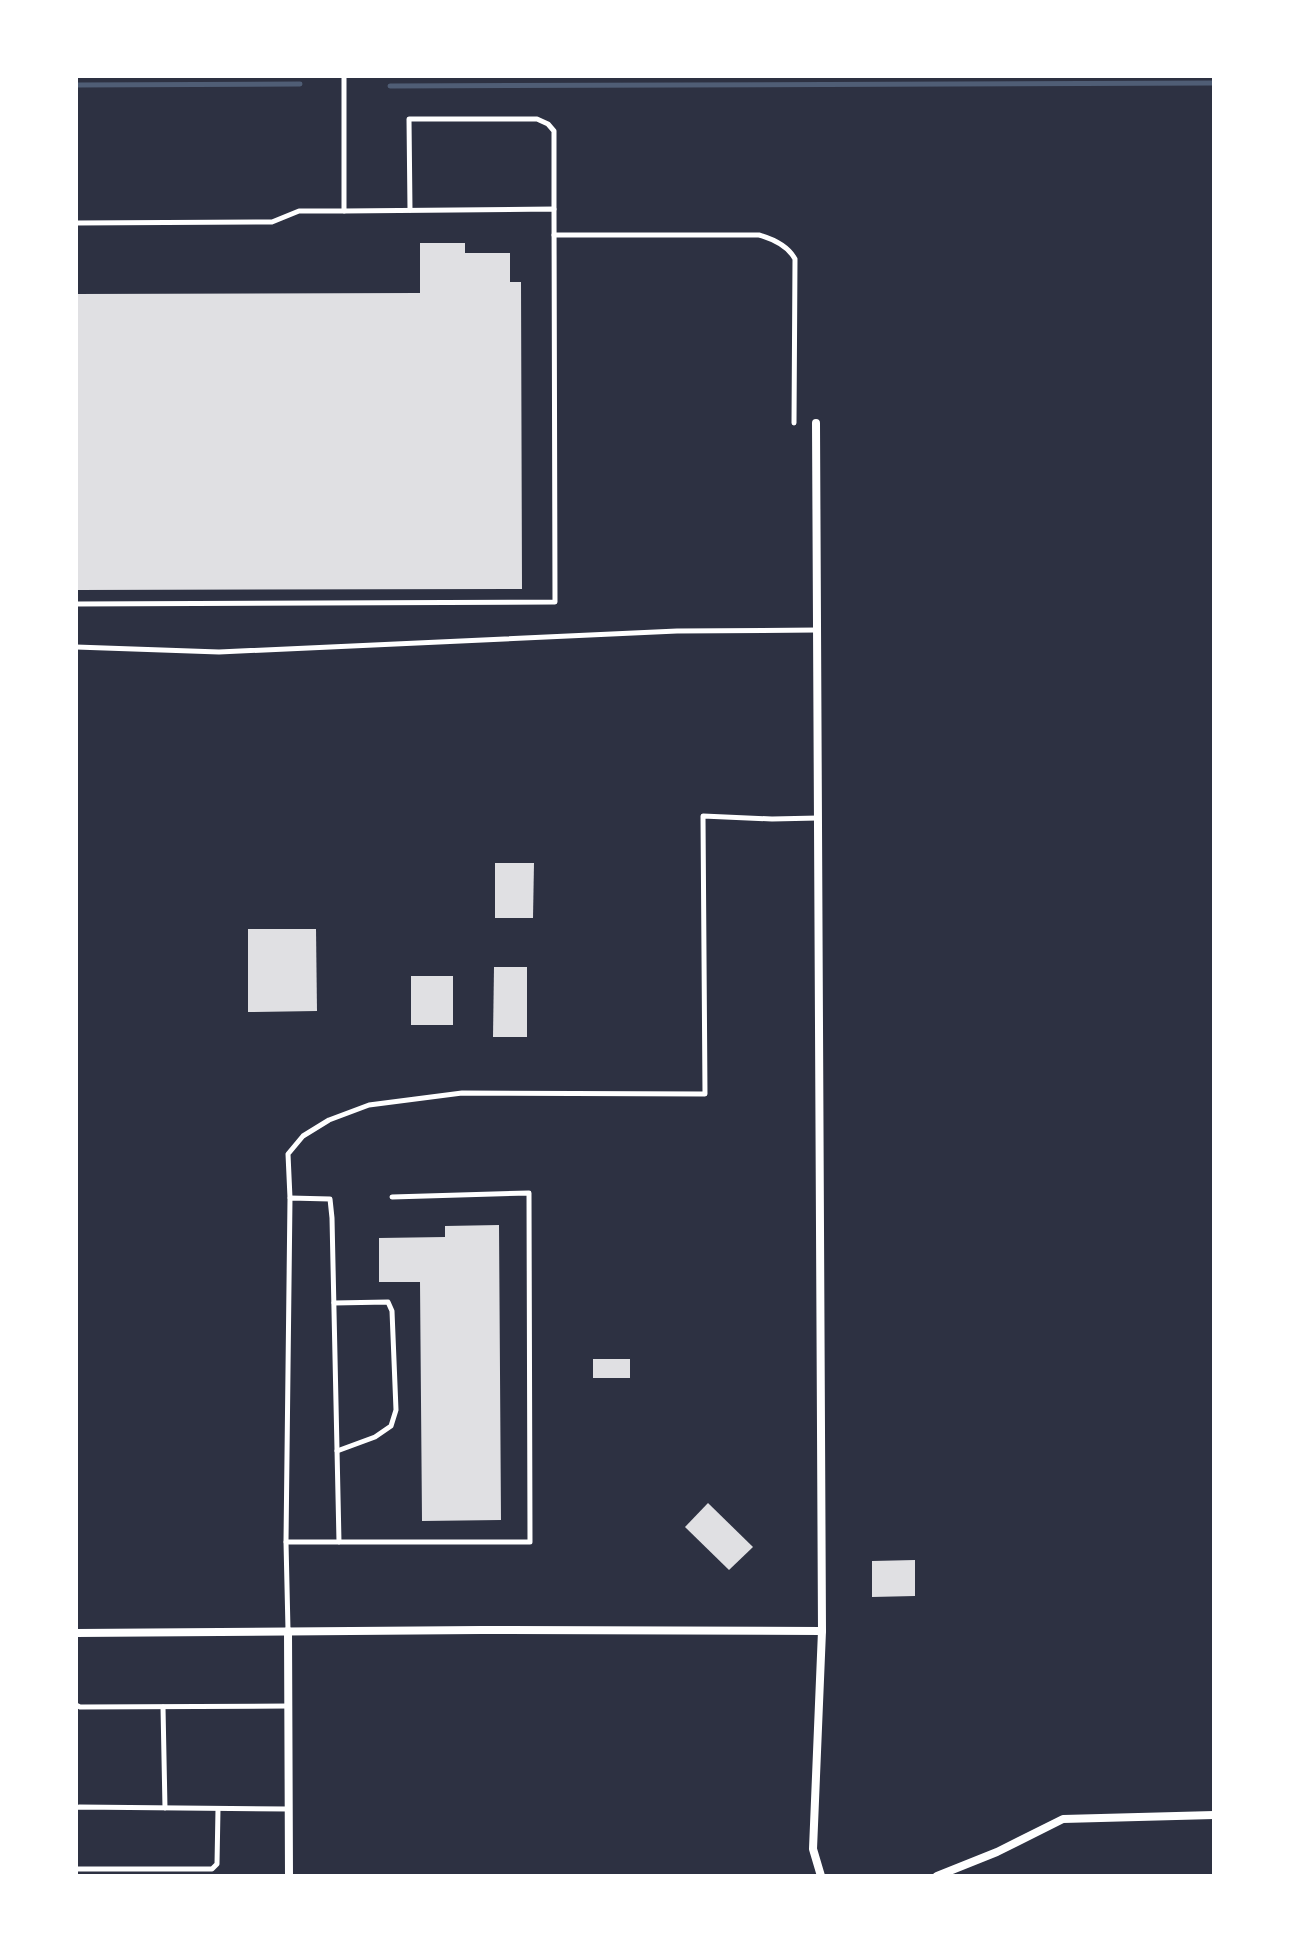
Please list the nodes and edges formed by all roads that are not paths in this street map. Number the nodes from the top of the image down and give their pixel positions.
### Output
1 (344, 76) edge
2 (554, 209) junction
3 (410, 210) junction
4 (344, 211) junction
5 (76, 223) edge
6 (554, 235) junction
7 (794, 423) dead end
8 (816, 423) dead end
9 (76, 604) edge
10 (817, 630) junction
11 (76, 647) edge
12 (818, 818) junction
13 (392, 1197) dead end
14 (290, 1198) junction
15 (334, 1303) junction
16 (337, 1451) junction
17 (286, 1542) junction
18 (339, 1542) junction
19 (288, 1631) junction
20 (822, 1631) junction
21 (76, 1633) edge
22 (76, 1705) edge
23 (289, 1706) junction
24 (163, 1707) junction
25 (76, 1808) edge
26 (165, 1808) junction
27 (218, 1809) junction
28 (289, 1809) junction
29 (1214, 1815) edge
30 (76, 1869) edge
31 (289, 1876) edge
32 (821, 1876) edge
33 (937, 1876) edge

1 - 4 lane
2 - 3 lane
2 - 3 lane
2 - 6 lane
3 - 4 lane
4 - 5 lane
6 - 7 lane
6 - 9 lane
8 - 10 street
10 - 11 lane
10 - 12 street
12 - 14 lane
12 - 20 street
13 - 18 lane
14 - 15 lane
14 - 17 lane
15 - 16 lane
15 - 16 lane
16 - 18 lane
17 - 18 lane
17 - 19 lane
19 - 20 street
19 - 21 street
19 - 23 street
20 - 32 street
22 - 24 lane
23 - 24 lane
23 - 28 street
24 - 26 lane
25 - 26 lane
26 - 27 lane
27 - 28 lane
27 - 30 lane
28 - 31 street
29 - 33 street

